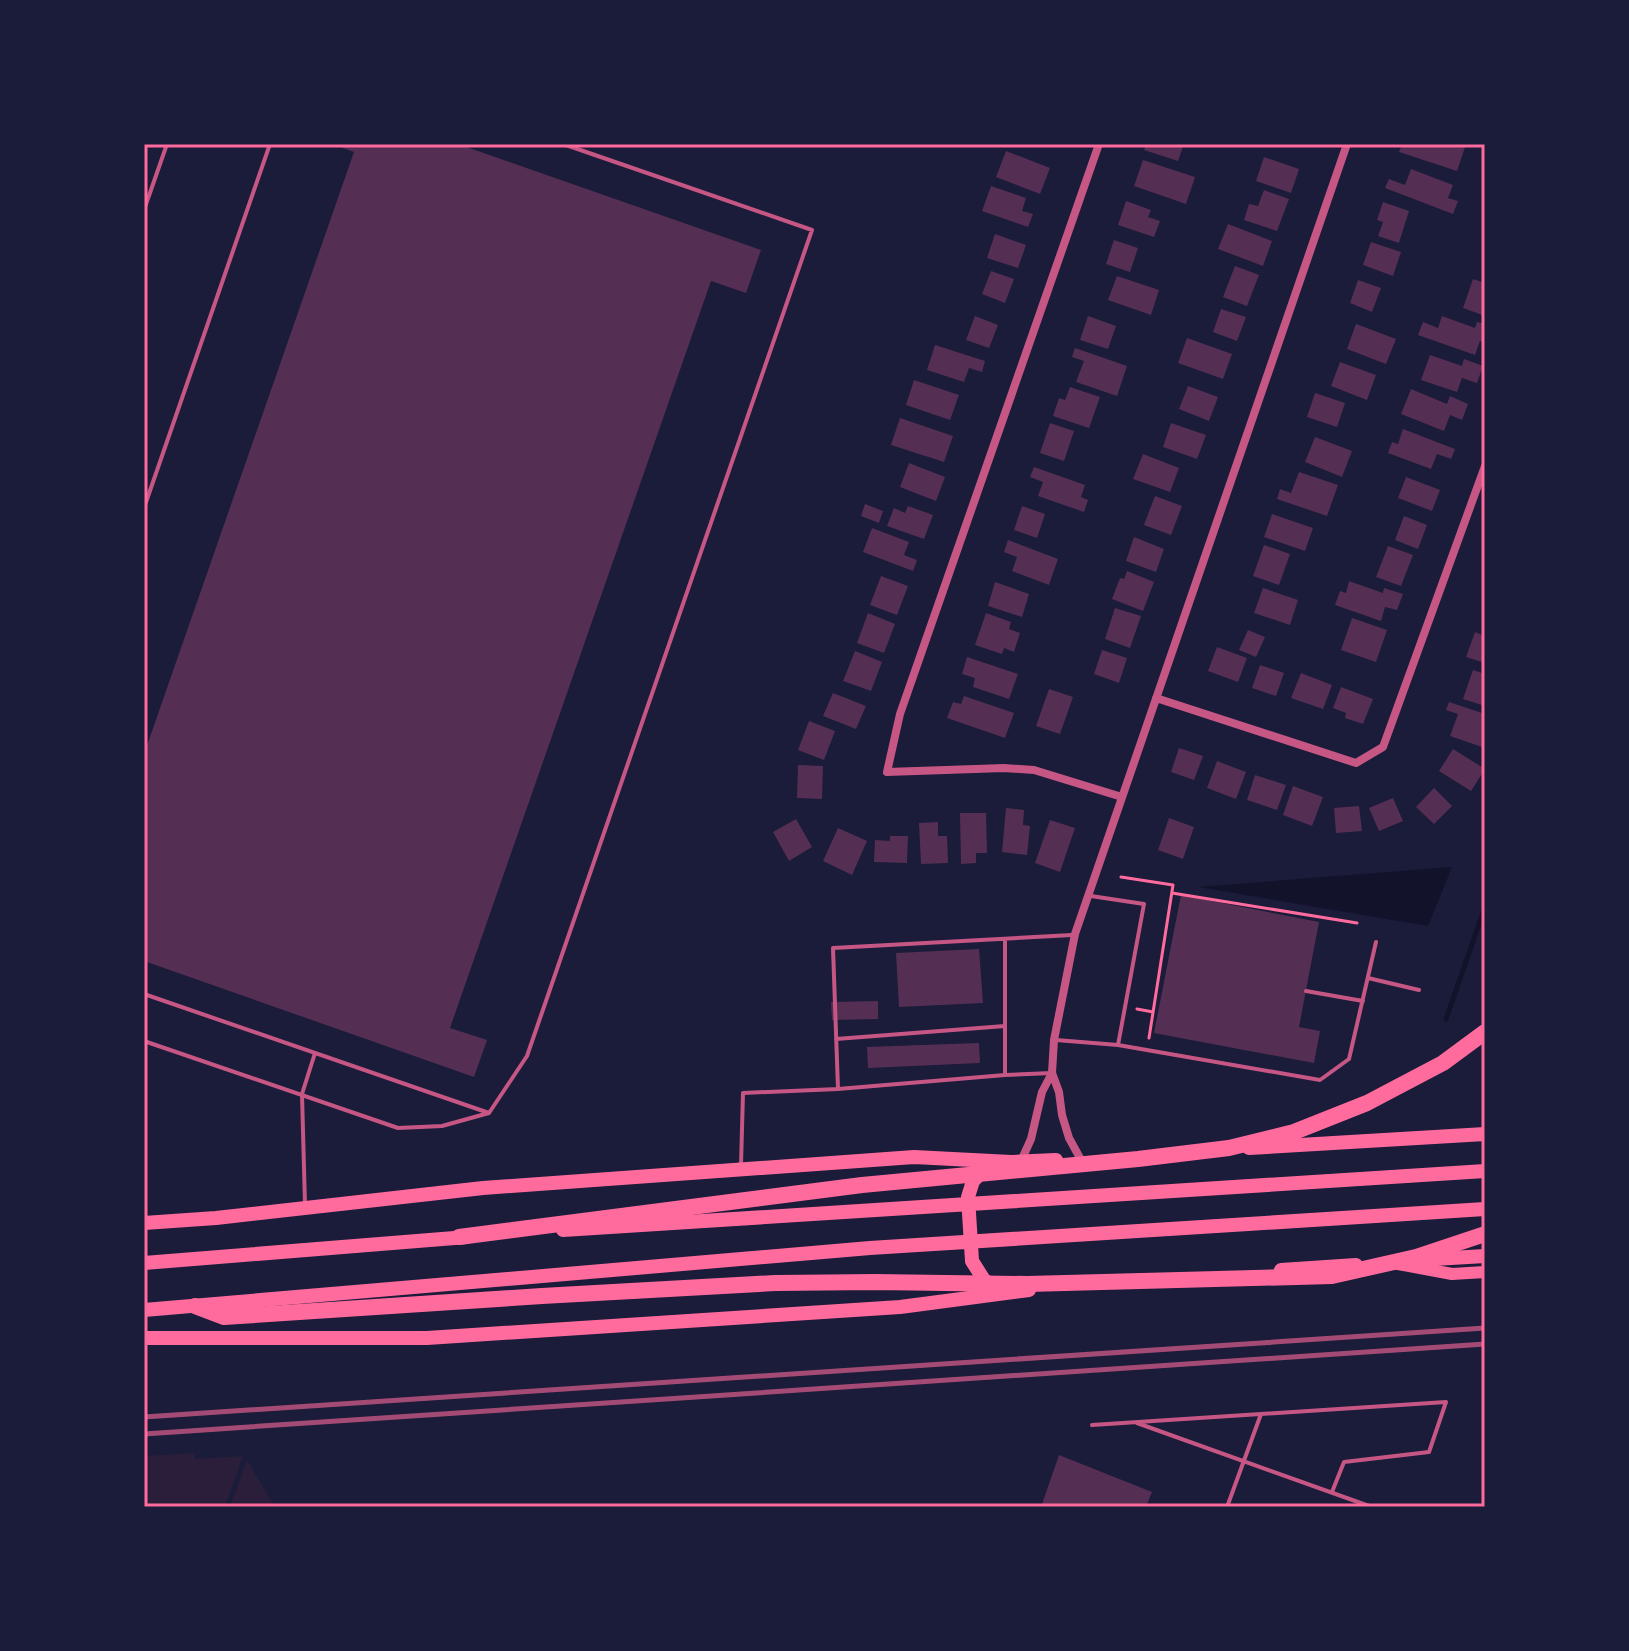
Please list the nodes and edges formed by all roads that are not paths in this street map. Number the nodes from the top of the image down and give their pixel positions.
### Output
1 (167, 144) edge
2 (270, 144) edge
3 (563, 144) edge
4 (1099, 144) edge
5 (1347, 144) edge
6 (144, 210) edge
7 (1485, 466) edge
8 (144, 508) edge
9 (1156, 698) junction
10 (1122, 797) junction
11 (1088, 896) junction
12 (1075, 934) junction
13 (1005, 939) junction
14 (1376, 942) dead end
15 (1368, 978) junction
16 (1419, 990) dead end
17 (1306, 991) dead end
18 (144, 994) edge
19 (1363, 1001) junction
20 (1005, 1026) junction
21 (1485, 1032) edge
22 (836, 1039) junction
23 (1054, 1040) junction
24 (144, 1041) edge
25 (1118, 1045) junction
26 (315, 1053) junction
27 (1052, 1073) junction
28 (1005, 1075) junction
29 (838, 1089) junction
30 (302, 1094) junction
31 (489, 1113) junction
32 (1483, 1135) edge
33 (1080, 1158) junction
34 (1016, 1162) junction
35 (741, 1169) junction
36 (1485, 1171) edge
37 (305, 1208) junction
38 (1485, 1209) edge
39 (144, 1223) edge
40 (1485, 1234) edge
41 (459, 1237) junction
42 (1484, 1255) edge
43 (1391, 1262) junction
44 (144, 1263) edge
45 (1485, 1272) edge
46 (1018, 1291) junction
47 (195, 1306) junction
48 (144, 1310) edge
49 (144, 1338) edge
50 (1261, 1414) junction
51 (1132, 1422) junction
52 (1092, 1425) dead end
53 (1244, 1461) junction
54 (1332, 1492) junction
55 (1227, 1507) edge
56 (1372, 1507) edge

1 - 6 lane
2 - 8 lane
3 - 31 lane
4 - 10 street
5 - 9 street
7 - 9 street
9 - 10 street
10 - 11 street
11 - 12 street
11 - 25 lane
12 - 13 lane
12 - 23 street
13 - 20 lane
13 - 22 lane
14 - 15 lane
15 - 16 lane
15 - 19 lane
17 - 19 lane
18 - 26 lane
19 - 25 lane
20 - 22 lane
20 - 28 lane
21 - 41 highway
22 - 29 lane
23 - 25 lane
23 - 27 street
24 - 30 lane
26 - 30 lane
26 - 31 lane
27 - 28 lane
27 - 33 street
27 - 34 street
28 - 29 lane
29 - 35 lane
30 - 31 lane
30 - 37 lane
32 - 33 highway
33 - 34 highway
34 - 35 highway
34 - 46 highway
35 - 37 highway
36 - 41 highway
37 - 39 highway
38 - 47 highway
40 - 47 highway
41 - 44 highway
42 - 43 highway
43 - 45 main road
43 - 46 highway
46 - 49 highway
47 - 48 highway
50 - 51 lane
50 - 53 lane
50 - 54 lane
51 - 52 lane
51 - 53 lane
53 - 54 lane
53 - 55 lane
54 - 56 lane

